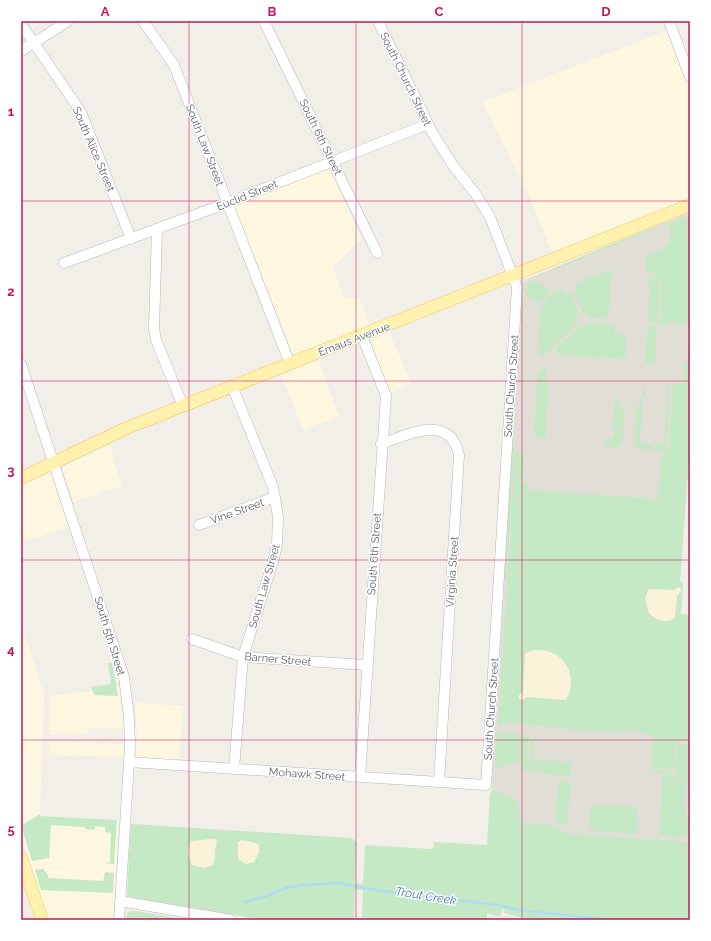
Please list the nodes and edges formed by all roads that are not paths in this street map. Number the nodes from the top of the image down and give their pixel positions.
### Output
1 (68, 21) edge
2 (143, 21) edge
3 (264, 21) edge
4 (378, 21) edge
5 (668, 21) edge
6 (21, 24) edge
7 (35, 43) junction
8 (21, 51) edge
9 (690, 77) edge
10 (428, 124) junction
11 (333, 161) junction
12 (227, 203) junction
13 (690, 205) edge
14 (157, 230) junction
15 (131, 239) junction
16 (377, 253) dead end
17 (64, 264) dead end
18 (513, 276) junction
19 (362, 336) junction
20 (21, 364) edge
21 (290, 364) junction
22 (232, 386) junction
23 (183, 406) junction
24 (381, 444) junction
25 (53, 463) junction
26 (21, 478) edge
27 (275, 497) junction
28 (199, 525) dead end
29 (192, 640) dead end
30 (243, 657) junction
31 (367, 665) junction
32 (129, 762) junction
33 (234, 769) junction
34 (360, 777) junction
35 (438, 782) junction
36 (486, 785) joint
37 (21, 857) edge
38 (120, 901) junction
39 (42, 920) edge
40 (119, 920) edge
41 (231, 920) edge

1 - 7 street
2 - 12 street, South Law Street
3 - 11 street, South 6th Street
4 - 10 street, South Church Street
5 - 9 street
6 - 7 street, South Alice Street
7 - 8 street
7 - 15 street, South Alice Street
10 - 11 street, Euclid Street
10 - 18 street, South Church Street
11 - 12 street, Euclid Street
11 - 16 street, South 6th Street
12 - 14 street, Euclid Street
12 - 21 street, South Law Street
13 - 18 main road, Emaus Avenue
14 - 15 street, Euclid Street
14 - 23 street
15 - 17 street, Euclid Street
18 - 19 main road, Emaus Avenue
18 - 36 street, South Church Street
19 - 21 main road, Emaus Avenue
19 - 24 street, South 6th Street
20 - 25 street, South 5th Street
21 - 22 main road, Emaus Avenue
22 - 23 main road, Emaus Avenue
22 - 27 street, South Law Street
23 - 25 main road, Emaus Avenue
24 - 31 street, South 6th Street
24 - 35 street, Virginia Street
25 - 26 main road, Emaus Avenue
25 - 32 street, South 5th Street
27 - 28 street, Vine Street
27 - 30 street, South Law Street
29 - 30 street, Barner Street
30 - 31 street, Barner Street
30 - 33 street, South Law Street
31 - 34 street, South 6th Street
32 - 33 street, Mohawk Street
32 - 38 street, South 5th Street
33 - 34 street, Mohawk Street
34 - 35 street, Mohawk Street
35 - 36 street, Mohawk Street
37 - 39 main road
38 - 40 street, South 5th Street
38 - 41 street

